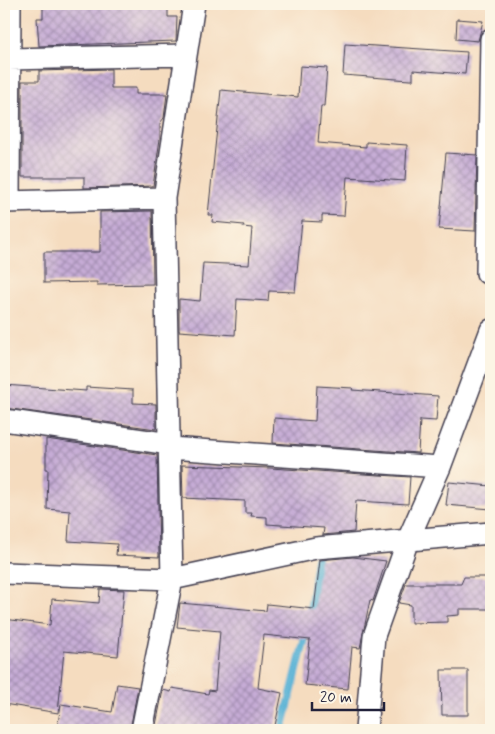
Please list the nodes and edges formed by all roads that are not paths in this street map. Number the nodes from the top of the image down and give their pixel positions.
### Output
1 (10, 4) edge
2 (194, 4) edge
3 (491, 39) edge
4 (185, 55) junction
5 (10, 59) junction
6 (164, 198) junction
7 (7, 202) edge
8 (491, 273) edge
9 (491, 330) edge
10 (4, 420) edge
11 (170, 446) junction
12 (440, 466) junction
13 (491, 533) edge
14 (408, 540) junction
15 (4, 573) edge
16 (172, 579) junction
17 (142, 730) edge
18 (366, 730) edge

1 - 5 street
2 - 4 street
3 - 8 street
4 - 5 street
4 - 6 street
5 - 7 street
6 - 7 street
6 - 11 street
9 - 12 street
10 - 11 street
11 - 12 street
11 - 16 street
12 - 14 street
13 - 14 street
14 - 16 street
14 - 18 street
15 - 16 street
16 - 17 street

